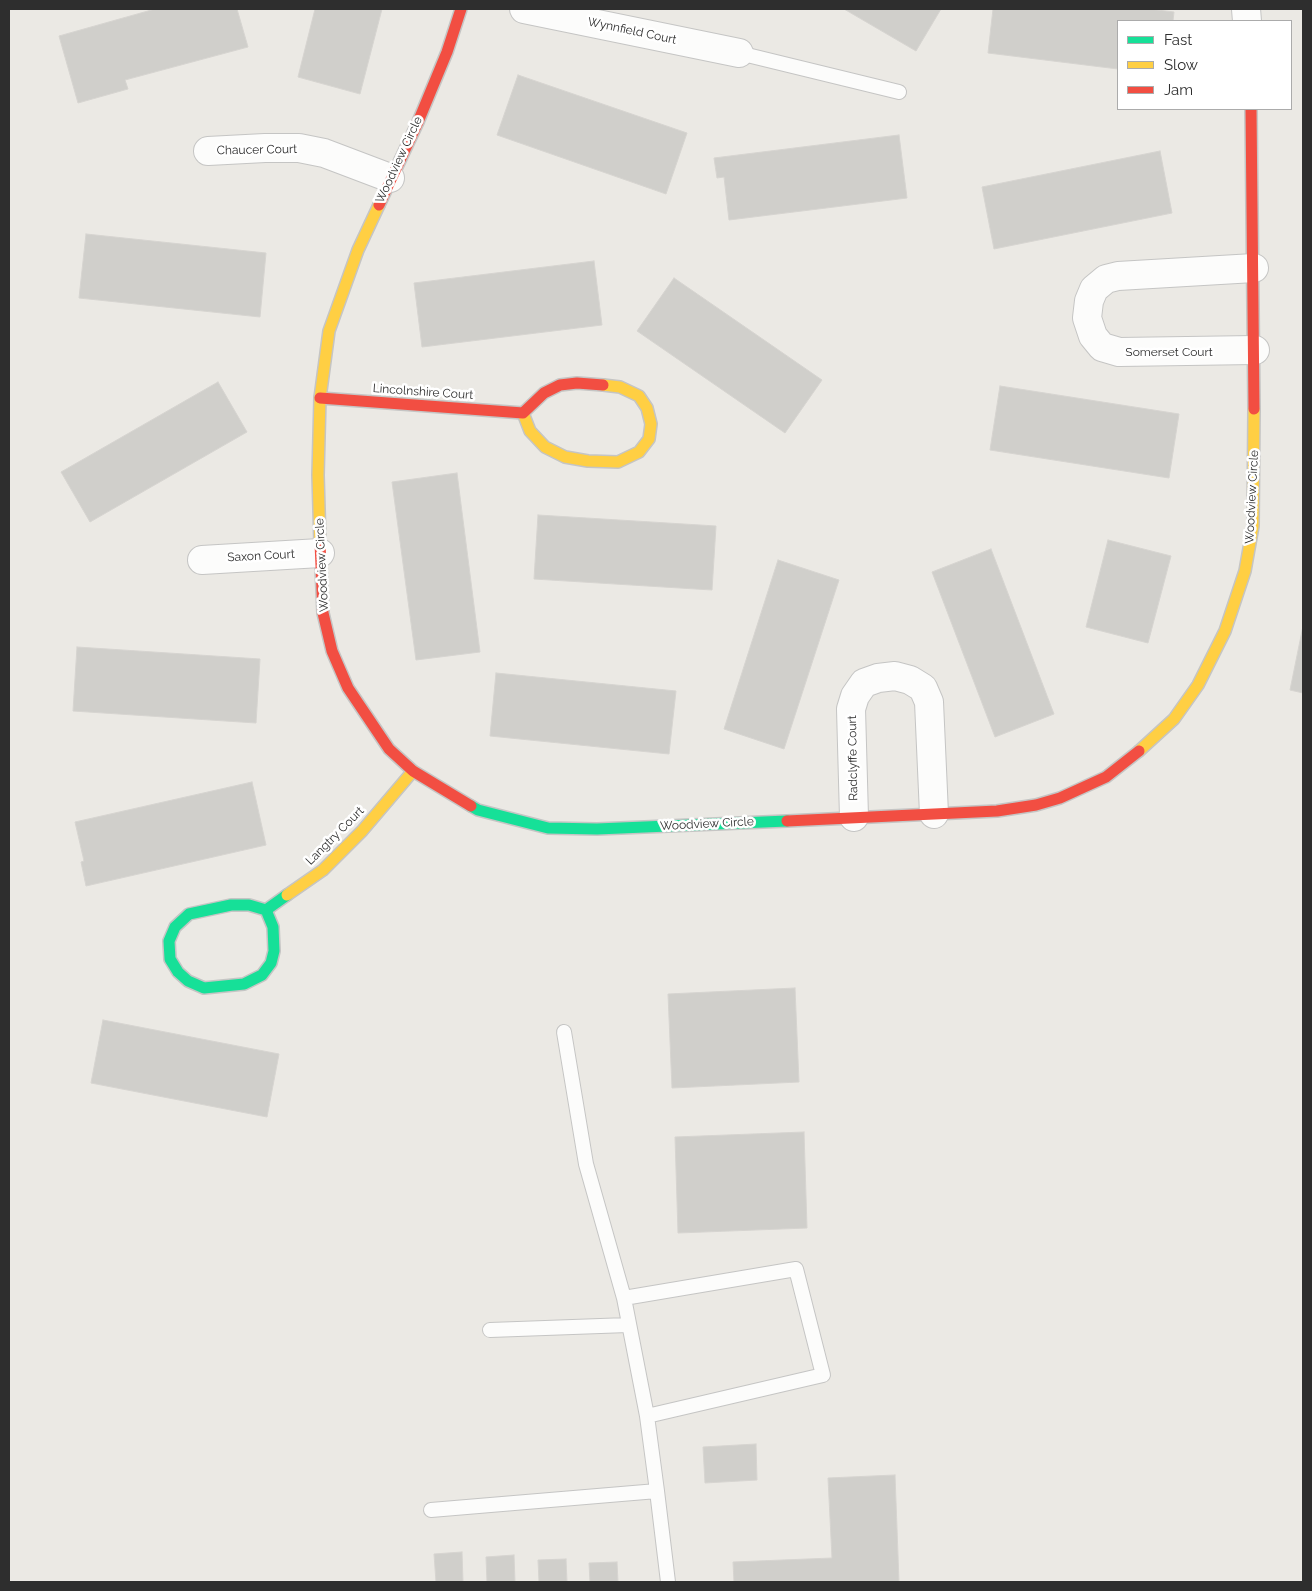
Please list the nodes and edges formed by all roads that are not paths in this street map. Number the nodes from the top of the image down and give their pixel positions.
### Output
1 (461, 9) edge
2 (524, 9) edge
3 (739, 53) joint
4 (900, 92) dead end
5 (1250, 110) edge
6 (208, 151) dead end
7 (390, 178) junction
8 (1254, 268) junction
9 (1255, 350) junction
10 (320, 398) junction
11 (523, 413) junction
12 (320, 553) junction
13 (202, 560) dead end
14 (412, 772) junction
15 (934, 814) junction
16 (854, 817) junction
17 (266, 910) junction
18 (564, 1032) dead end
19 (624, 1298) junction
20 (628, 1325) junction
21 (490, 1330) dead end
22 (647, 1416) junction
23 (656, 1491) junction
24 (432, 1510) dead end
25 (668, 1582) edge

1 - 7 street, Woodview Circle
2 - 3 street, Wynnfield Court
3 - 4 lane
5 - 8 street, Woodview Circle
6 - 7 street, Chaucer Court
7 - 10 street, Woodview Circle
8 - 9 street, Woodview Circle
8 - 9 street, Somerset Court
9 - 15 street, Woodview Circle
10 - 11 street, Lincolnshire Court
10 - 12 street, Woodview Circle
11 - 11 street
12 - 13 street, Saxon Court
12 - 14 street, Woodview Circle
14 - 16 street, Woodview Circle
14 - 17 street, Langtry Court
15 - 16 street, Woodview Circle
15 - 16 street, Radclyffe Court
17 - 17 street
18 - 19 lane
19 - 20 lane
19 - 22 lane
20 - 21 lane
20 - 22 lane
22 - 23 lane
23 - 24 lane
23 - 25 lane

